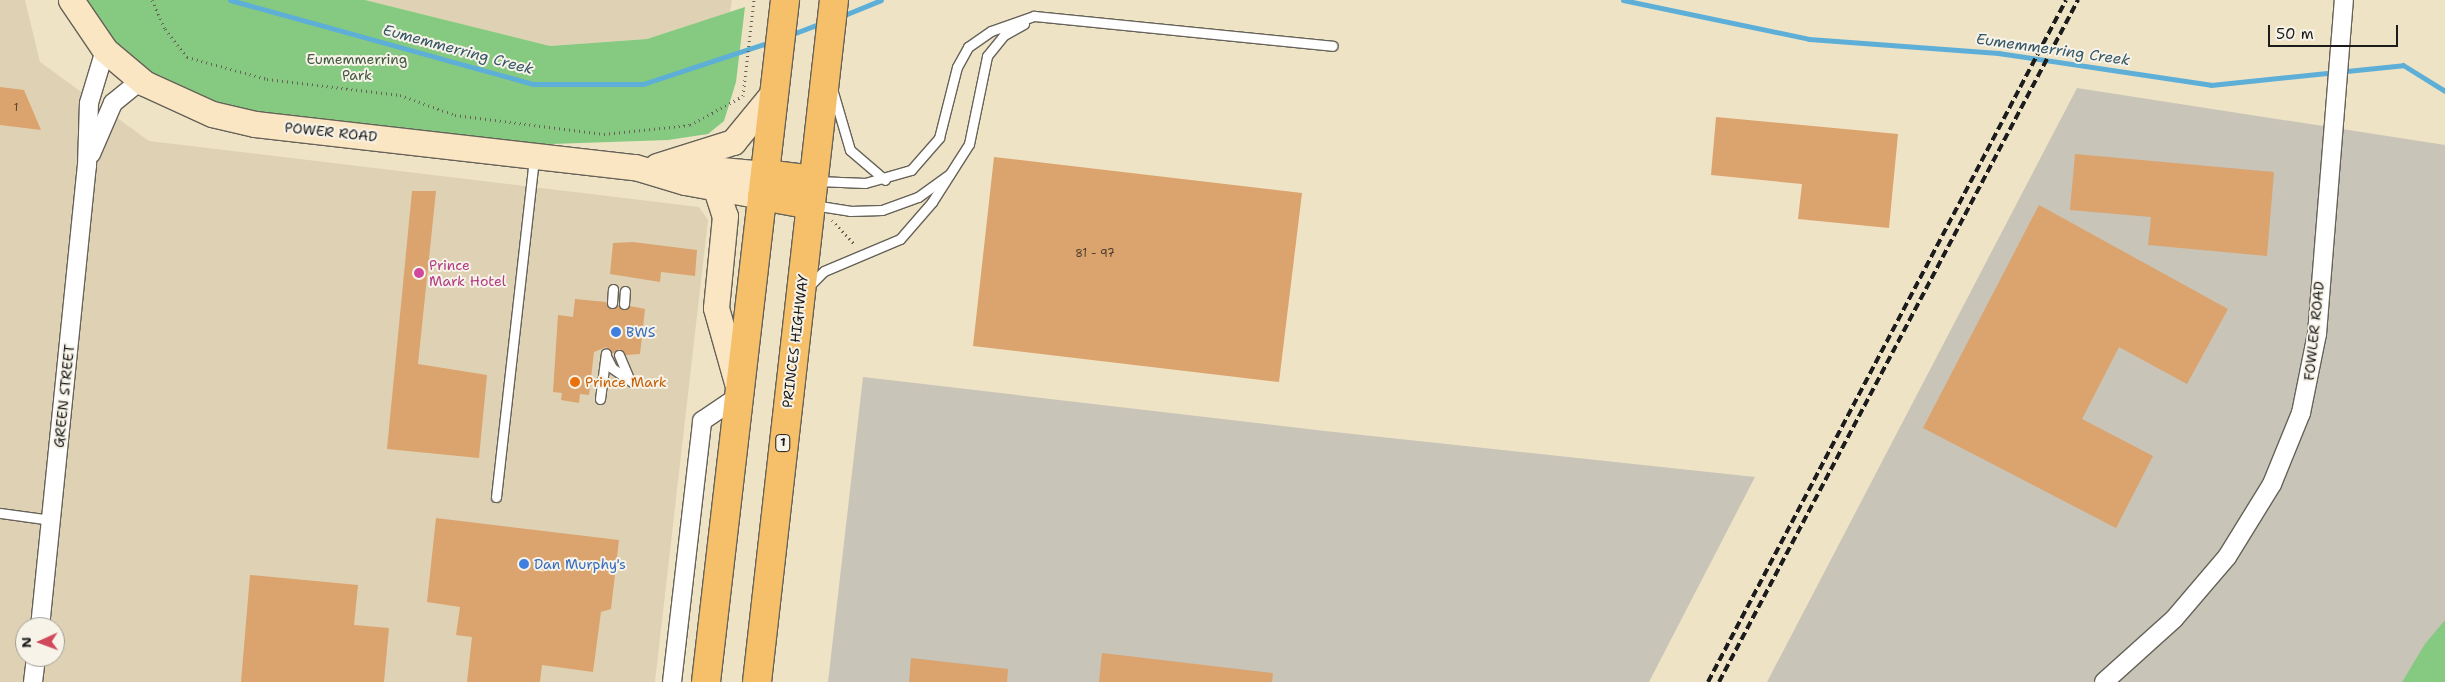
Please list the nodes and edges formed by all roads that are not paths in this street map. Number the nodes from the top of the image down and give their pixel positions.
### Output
1 (71, 0) edge
2 (785, 0) edge
3 (834, 0) edge
4 (2344, 0) edge
5 (1068, 16) junction
6 (1332, 46) dead end
7 (105, 50) junction
8 (827, 62) junction
9 (141, 80) junction
10 (775, 83) junction
11 (534, 156) junction
12 (88, 166) junction
13 (646, 167) junction
14 (958, 168) junction
15 (885, 180) junction
16 (764, 185) junction
17 (716, 189) junction
18 (819, 201) junction
19 (613, 289) dead end
20 (625, 290) dead end
21 (800, 297) junction
22 (612, 303) dead end
23 (624, 304) dead end
24 (619, 355) dead end
25 (739, 394) junction
26 (600, 399) dead end
27 (496, 497) dead end
28 (0, 514) edge
29 (51, 520) junction
30 (41, 617) edge
31 (35, 667) edge
32 (33, 682) edge
33 (672, 682) edge
34 (706, 682) edge
35 (757, 682) edge
36 (2104, 682) edge

1 - 7 main road, POWER ROAD
2 - 10 highway
3 - 8 highway, PRINCES HIGHWAY / 1
4 - 36 street, FOWLER ROAD
5 - 6 lane
5 - 14 lane
5 - 15 lane
7 - 9 main road, POWER ROAD
7 - 12 street, GREEN STREET
8 - 15 lane
8 - 18 highway, PRINCES HIGHWAY / 1
9 - 11 main road, POWER ROAD
9 - 12 street, GREEN STREET
10 - 13 main road
10 - 16 highway
11 - 13 main road, POWER ROAD
11 - 27 lane
12 - 29 street, GREEN STREET
13 - 16 main road, POWER ROAD
13 - 17 main road, POWER ROAD
14 - 18 lane
14 - 21 lane
15 - 18 lane
16 - 17 main road, POWER ROAD
16 - 18 highway
16 - 25 highway
17 - 25 main road
18 - 21 highway, PRINCES HIGHWAY / 1
19 - 22 lane
20 - 23 lane
21 - 35 highway, PRINCES HIGHWAY / 1
24 - 26 lane
25 - 33 street
25 - 34 highway
28 - 29 lane
29 - 30 street, GREEN STREET
31 - 32 street

